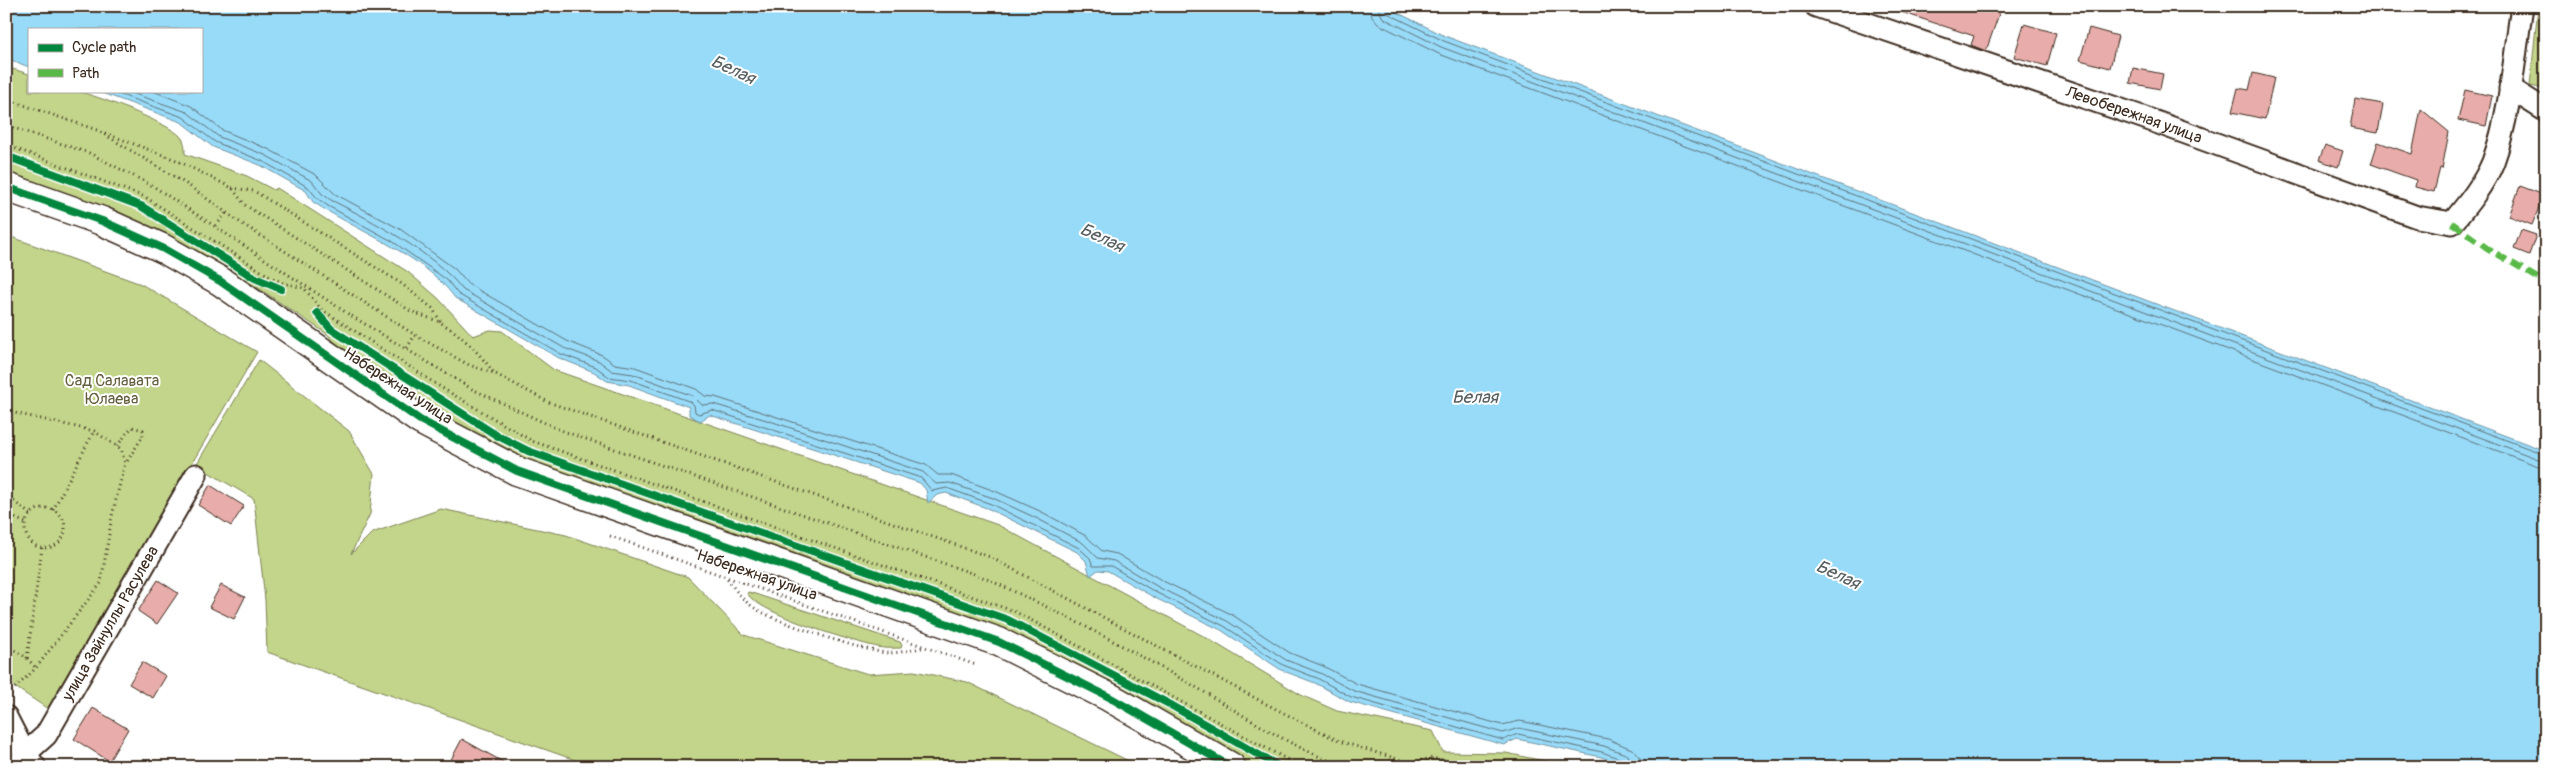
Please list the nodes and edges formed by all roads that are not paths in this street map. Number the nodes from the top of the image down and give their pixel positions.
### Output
1 (1816, 6) edge
2 (2522, 6) edge
3 (2510, 88) junction
4 (2546, 111) edge
5 (6, 187) edge
6 (6, 204) edge
7 (196, 475) dead end
8 (6, 717) edge
9 (26, 763) edge
10 (1198, 767) edge
11 (1231, 767) edge

1 - 3 street, Левобережная улица
2 - 3 street
3 - 4 street
5 - 11 street, Набережная улица
6 - 10 street, Набережная улица
7 - 9 street, улица Зайнуллы Расулева
8 - 9 street

